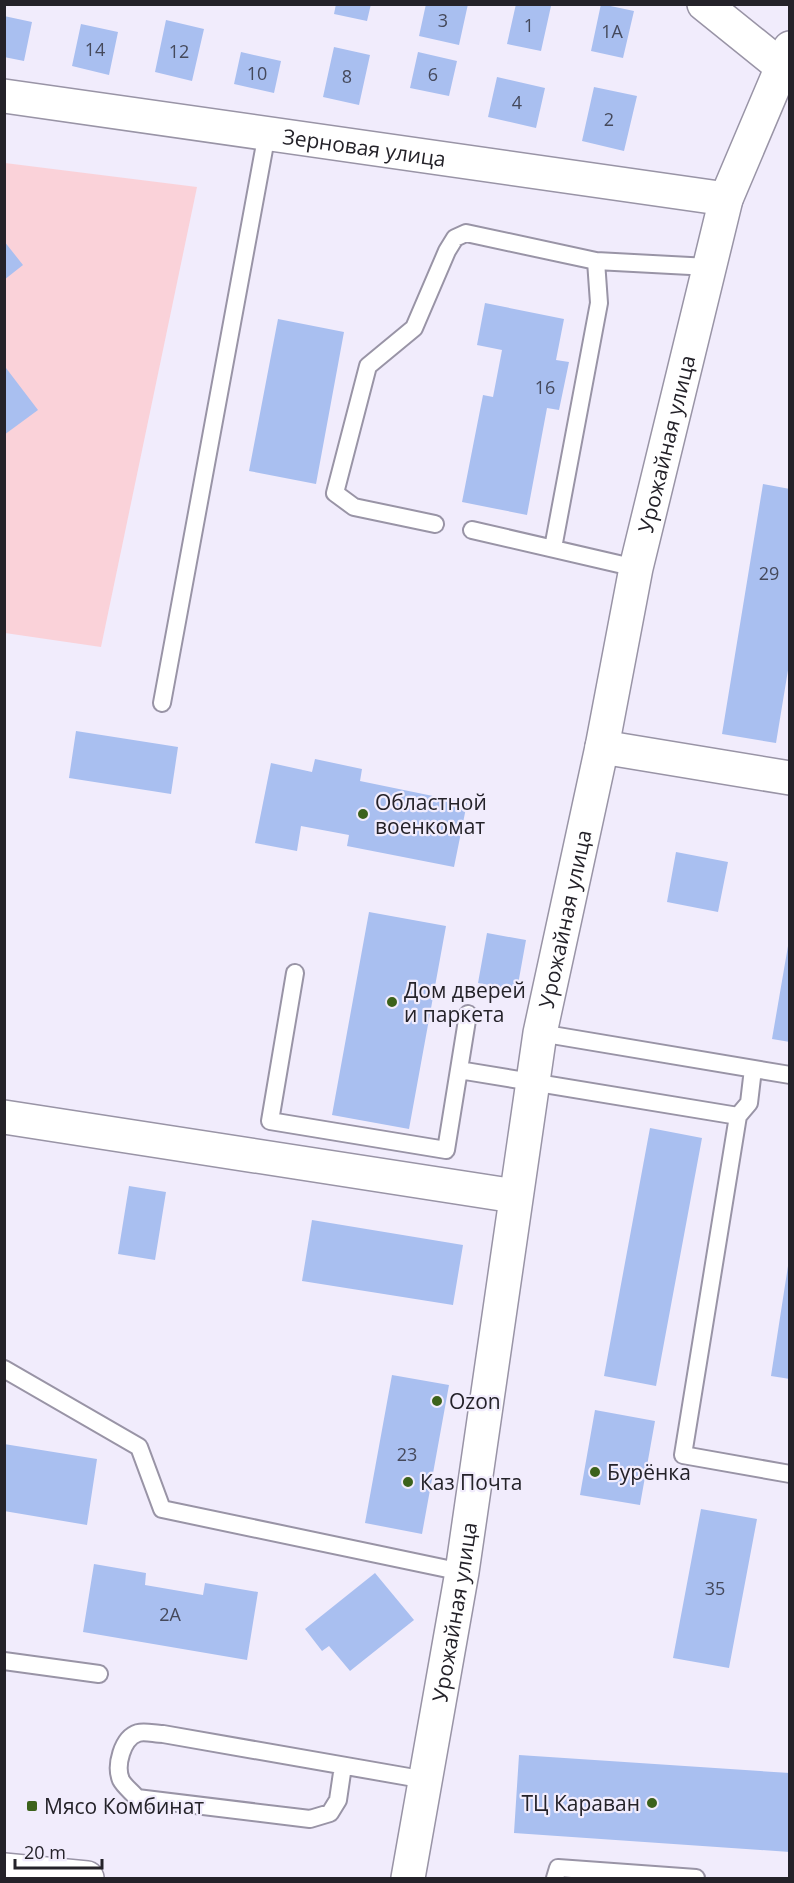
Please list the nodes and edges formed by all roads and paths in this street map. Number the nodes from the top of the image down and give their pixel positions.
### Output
1 (704, 4) edge
2 (785, 57) edge
3 (4, 96) edge
4 (267, 133) junction
5 (726, 199) junction
6 (596, 261) junction
7 (709, 267) junction
8 (435, 524) dead end
9 (472, 530) dead end
10 (553, 548) junction
11 (636, 568) junction
12 (162, 703) dead end
13 (602, 747) junction
14 (789, 778) edge
15 (295, 973) dead end
16 (468, 1014) dead end
17 (540, 1033) junction
18 (753, 1069) junction
19 (459, 1070) junction
20 (789, 1075) edge
21 (533, 1082) junction
22 (738, 1116) junction
23 (4, 1117) edge
24 (515, 1197) junction
25 (4, 1370) edge
26 (789, 1474) edge
27 (462, 1572) junction
28 (4, 1661) edge
29 (99, 1674) dead end
30 (343, 1766) junction
31 (426, 1780) junction
32 (4, 1870) edge
33 (87, 1878) edge
34 (408, 1878) edge
35 (555, 1878) edge
36 (696, 1878) edge

1 - 2 street
2 - 5 street, Урожайная улица
3 - 4 street, Зерновая улица
4 - 5 street, Зерновая улица
4 - 12 lane
5 - 7 street, Урожайная улица
6 - 7 lane
6 - 8 lane
6 - 10 lane
7 - 11 street, Урожайная улица
9 - 10 lane
10 - 11 lane
11 - 13 street, Урожайная улица
13 - 14 street
13 - 17 street, Урожайная улица
15 - 19 lane
16 - 19 lane
17 - 18 lane
17 - 21 street, Урожайная улица
18 - 20 lane
18 - 22 lane
19 - 21 lane
21 - 22 lane
21 - 24 street, Урожайная улица
22 - 26 lane
23 - 24 street
24 - 27 street, Урожайная улица
25 - 27 lane
27 - 31 street, Урожайная улица
28 - 29 lane
30 - 30 lane
30 - 31 lane
31 - 34 street, Урожайная улица
32 - 33 street
35 - 36 lane

